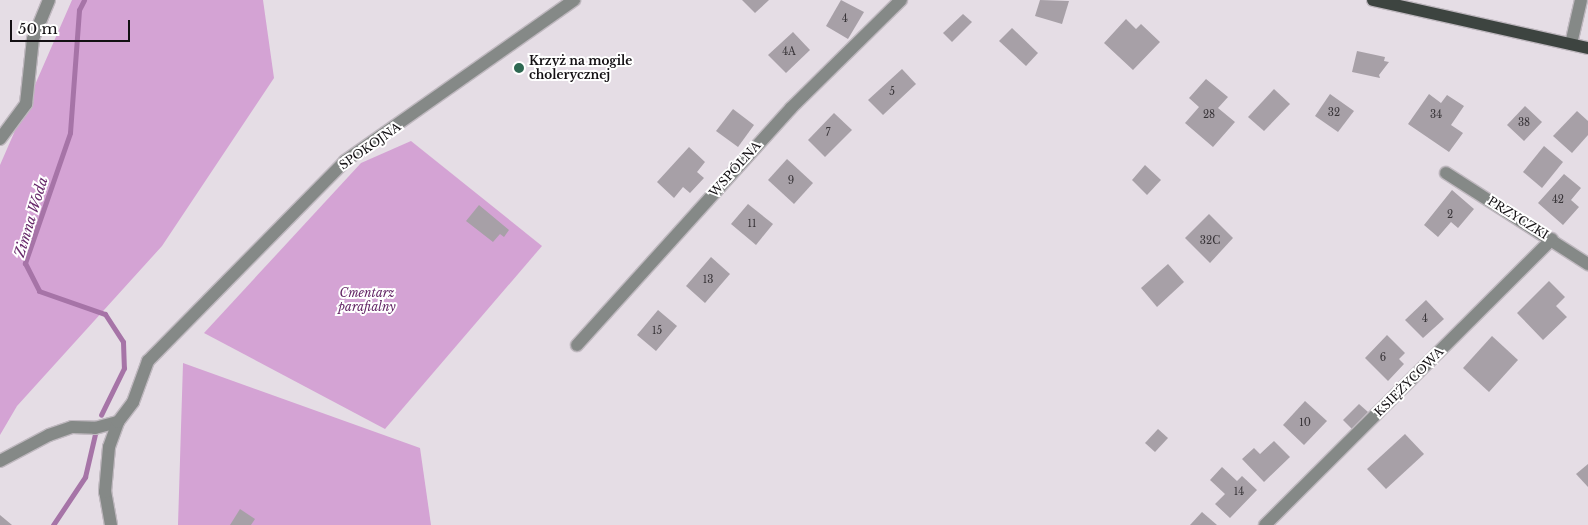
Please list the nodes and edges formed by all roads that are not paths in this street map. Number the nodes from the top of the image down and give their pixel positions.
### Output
1 (49, 0) edge
2 (574, 0) edge
3 (901, 0) edge
4 (1373, 0) edge
5 (1581, 0) edge
6 (1417, 5) edge
7 (1571, 44) junction
8 (1588, 48) edge
9 (0, 139) edge
10 (1446, 173) dead end
11 (1552, 239) junction
12 (1588, 264) edge
13 (577, 345) dead end
14 (118, 422) junction
15 (0, 460) edge
16 (111, 525) edge
17 (1265, 525) edge

1 - 9 street
2 - 14 street, SPOKOJNA
3 - 13 street, WSPÓLNA
4 - 6 main road
5 - 7 street
6 - 7 main road
7 - 8 main road
10 - 11 street, PRZYCZKI
11 - 12 street, PRZYCZKI
11 - 17 street, KSIĘŻYCOWA
14 - 15 street
14 - 16 street

